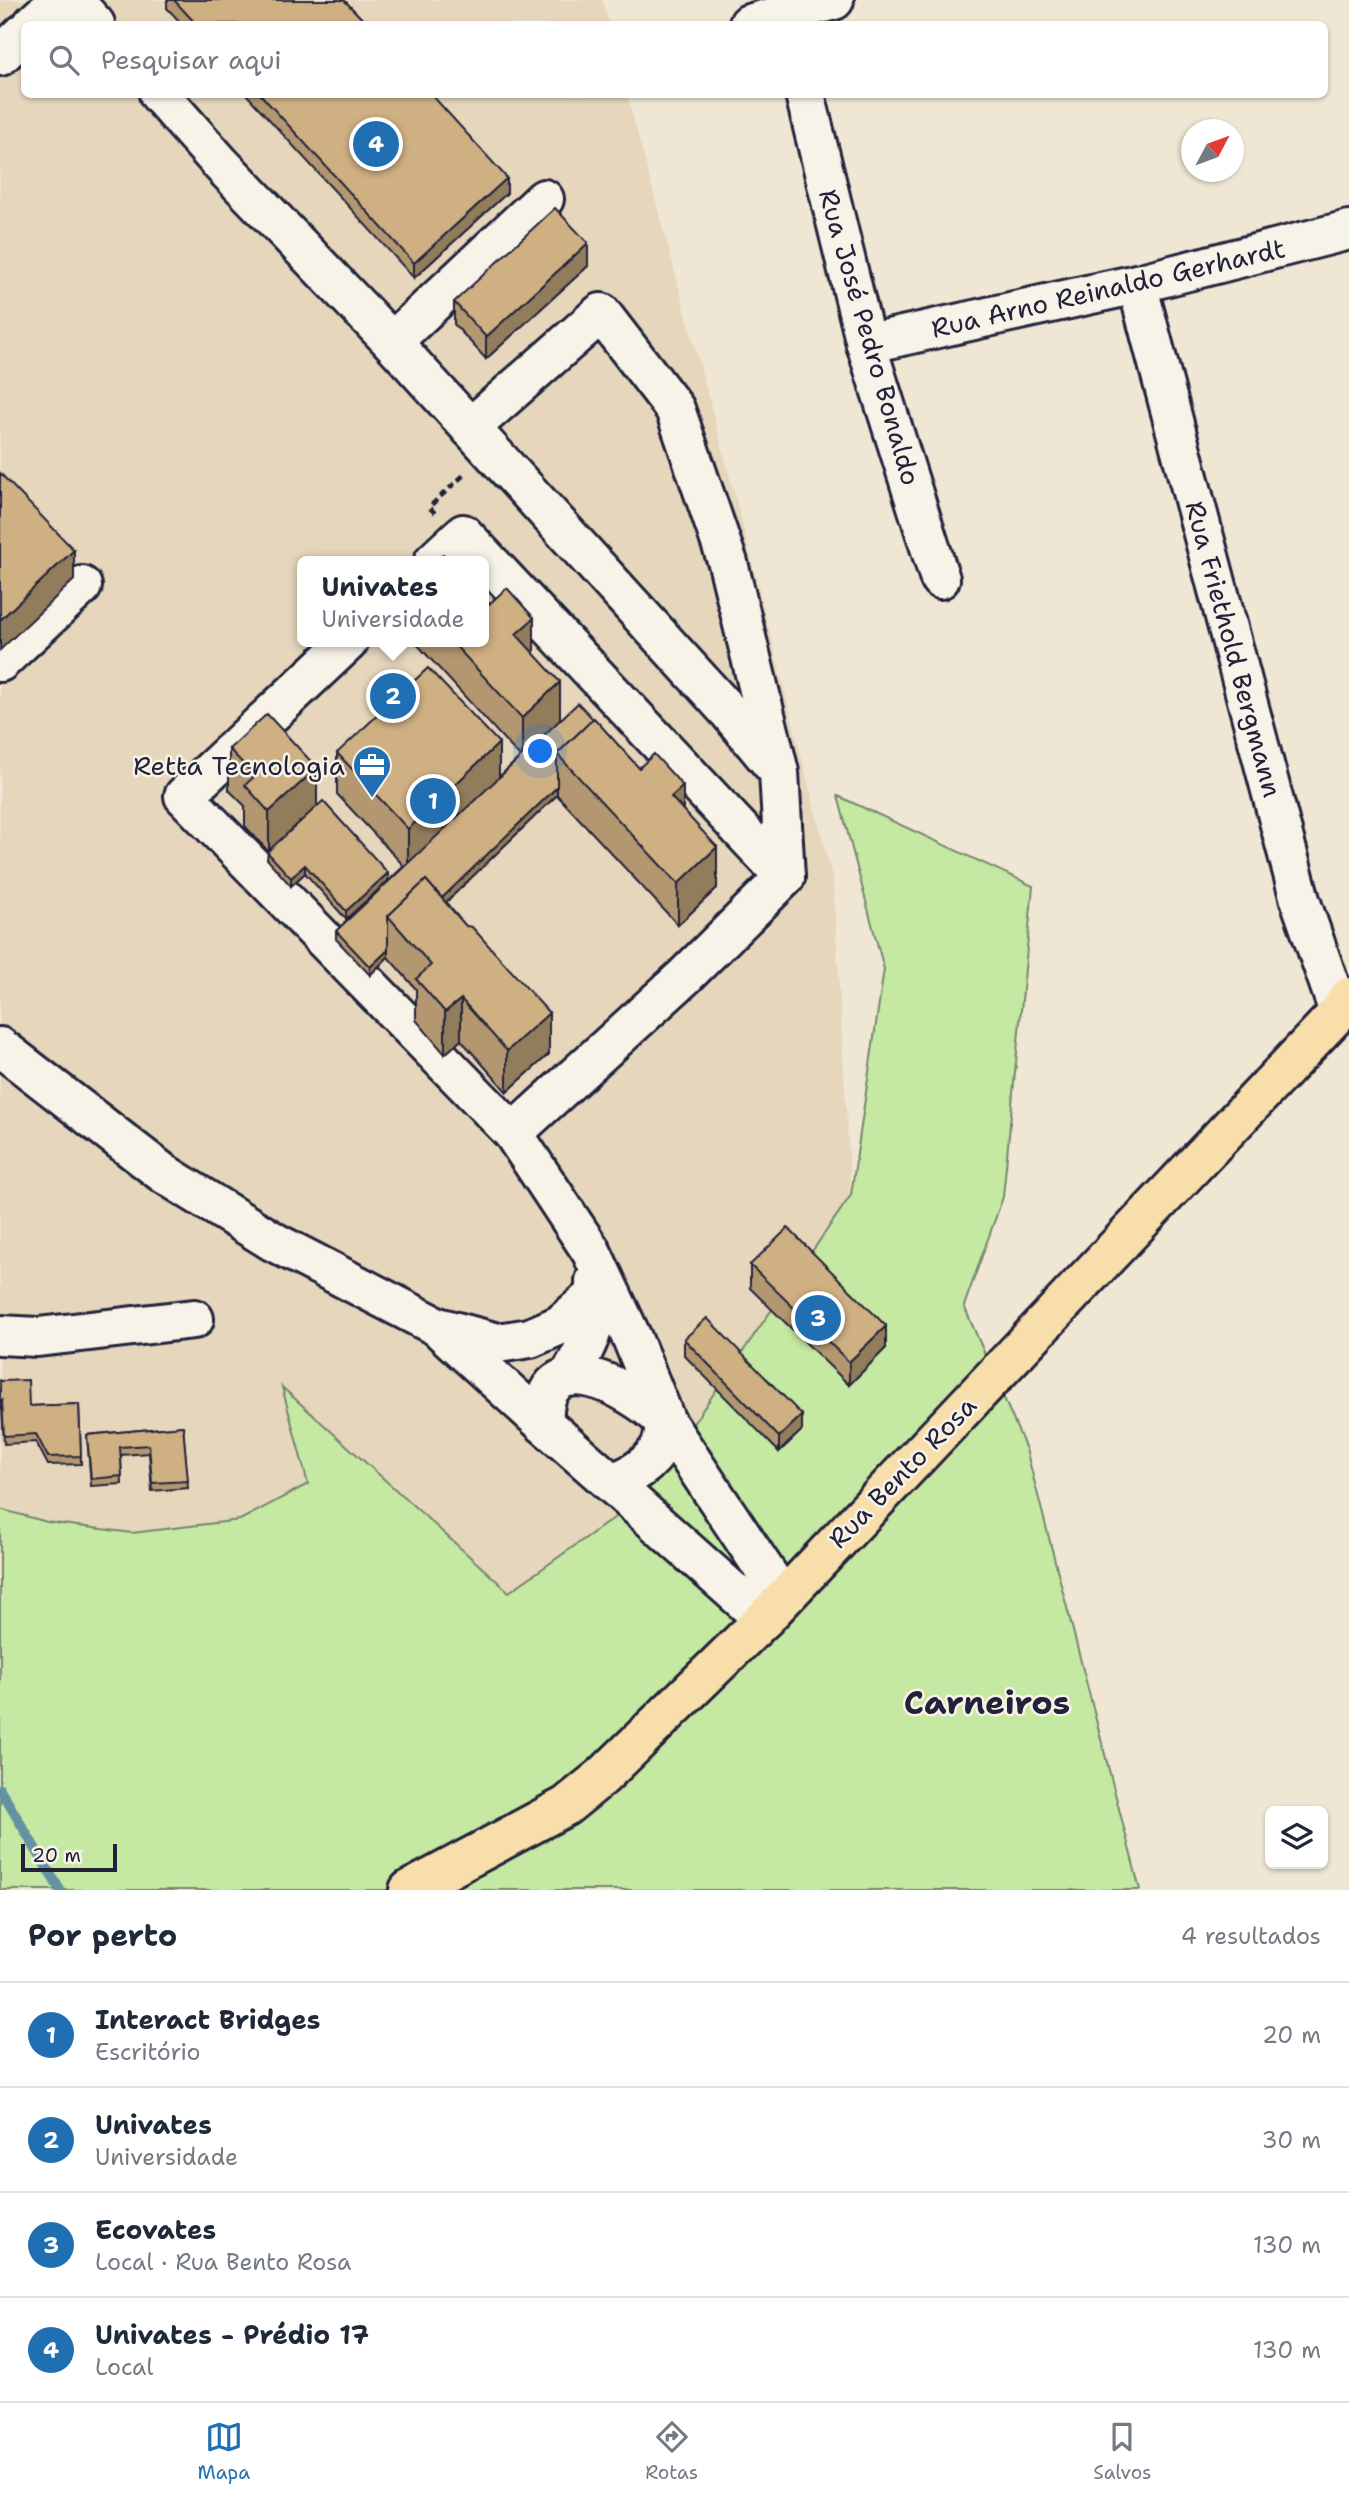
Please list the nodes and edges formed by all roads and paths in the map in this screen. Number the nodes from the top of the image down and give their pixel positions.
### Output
1 (834, 0) edge
2 (47, 11) edge
3 (785, 13) edge
4 (84, 21) edge
5 (759, 21) edge
6 (21, 36) edge
7 (0, 56) edge
8 (163, 98) edge
9 (806, 98) edge
10 (544, 199) dead end
11 (1349, 230) edge
12 (1137, 284) junction
13 (392, 342) junction
14 (866, 344) junction
15 (470, 428) junction
16 (467, 473) dead end
17 (438, 516) dead end
18 (439, 556) edge
19 (484, 556) edge
20 (489, 562) edge
21 (940, 579) dead end
22 (82, 586) dead end
23 (343, 647) edge
24 (0, 662) edge
25 (779, 772) junction
26 (785, 877) junction
27 (1344, 1005) edge
28 (0, 1038) edge
29 (13, 1057) edge
30 (513, 1133) junction
31 (591, 1251) junction
32 (596, 1294) junction
33 (194, 1319) dead end
34 (438, 1327) junction
35 (0, 1335) edge
36 (570, 1375) junction
37 (666, 1422) junction
38 (544, 1424) junction
39 (610, 1482) junction
40 (773, 1608) junction
41 (410, 1890) edge

1 - 3 street
2 - 4 street
3 - 5 street
6 - 7 street
8 - 13 street
9 - 14 street, Rua José Pedro Bonaldo
10 - 13 street
11 - 12 street, Rua Arno Reinaldo Gerhardt
12 - 14 street, Rua Arno Reinaldo Gerhardt
12 - 27 street, Rua Friethold Bergmann
13 - 15 street
14 - 21 street, Rua José Pedro Bonaldo
15 - 25 street
15 - 25 street
16 - 17 path
18 - 19 street
20 - 26 street
22 - 24 street
23 - 30 street
25 - 26 street
26 - 30 street
27 - 40 main road, Rua Bento Rosa
28 - 29 street
29 - 34 street
30 - 31 street
31 - 32 street
31 - 37 street
32 - 34 street
32 - 36 street
33 - 35 street
34 - 38 street
36 - 37 street
36 - 38 street
37 - 39 street
37 - 40 street
38 - 39 street
39 - 40 street
40 - 41 main road, Rua Bento Rosa

